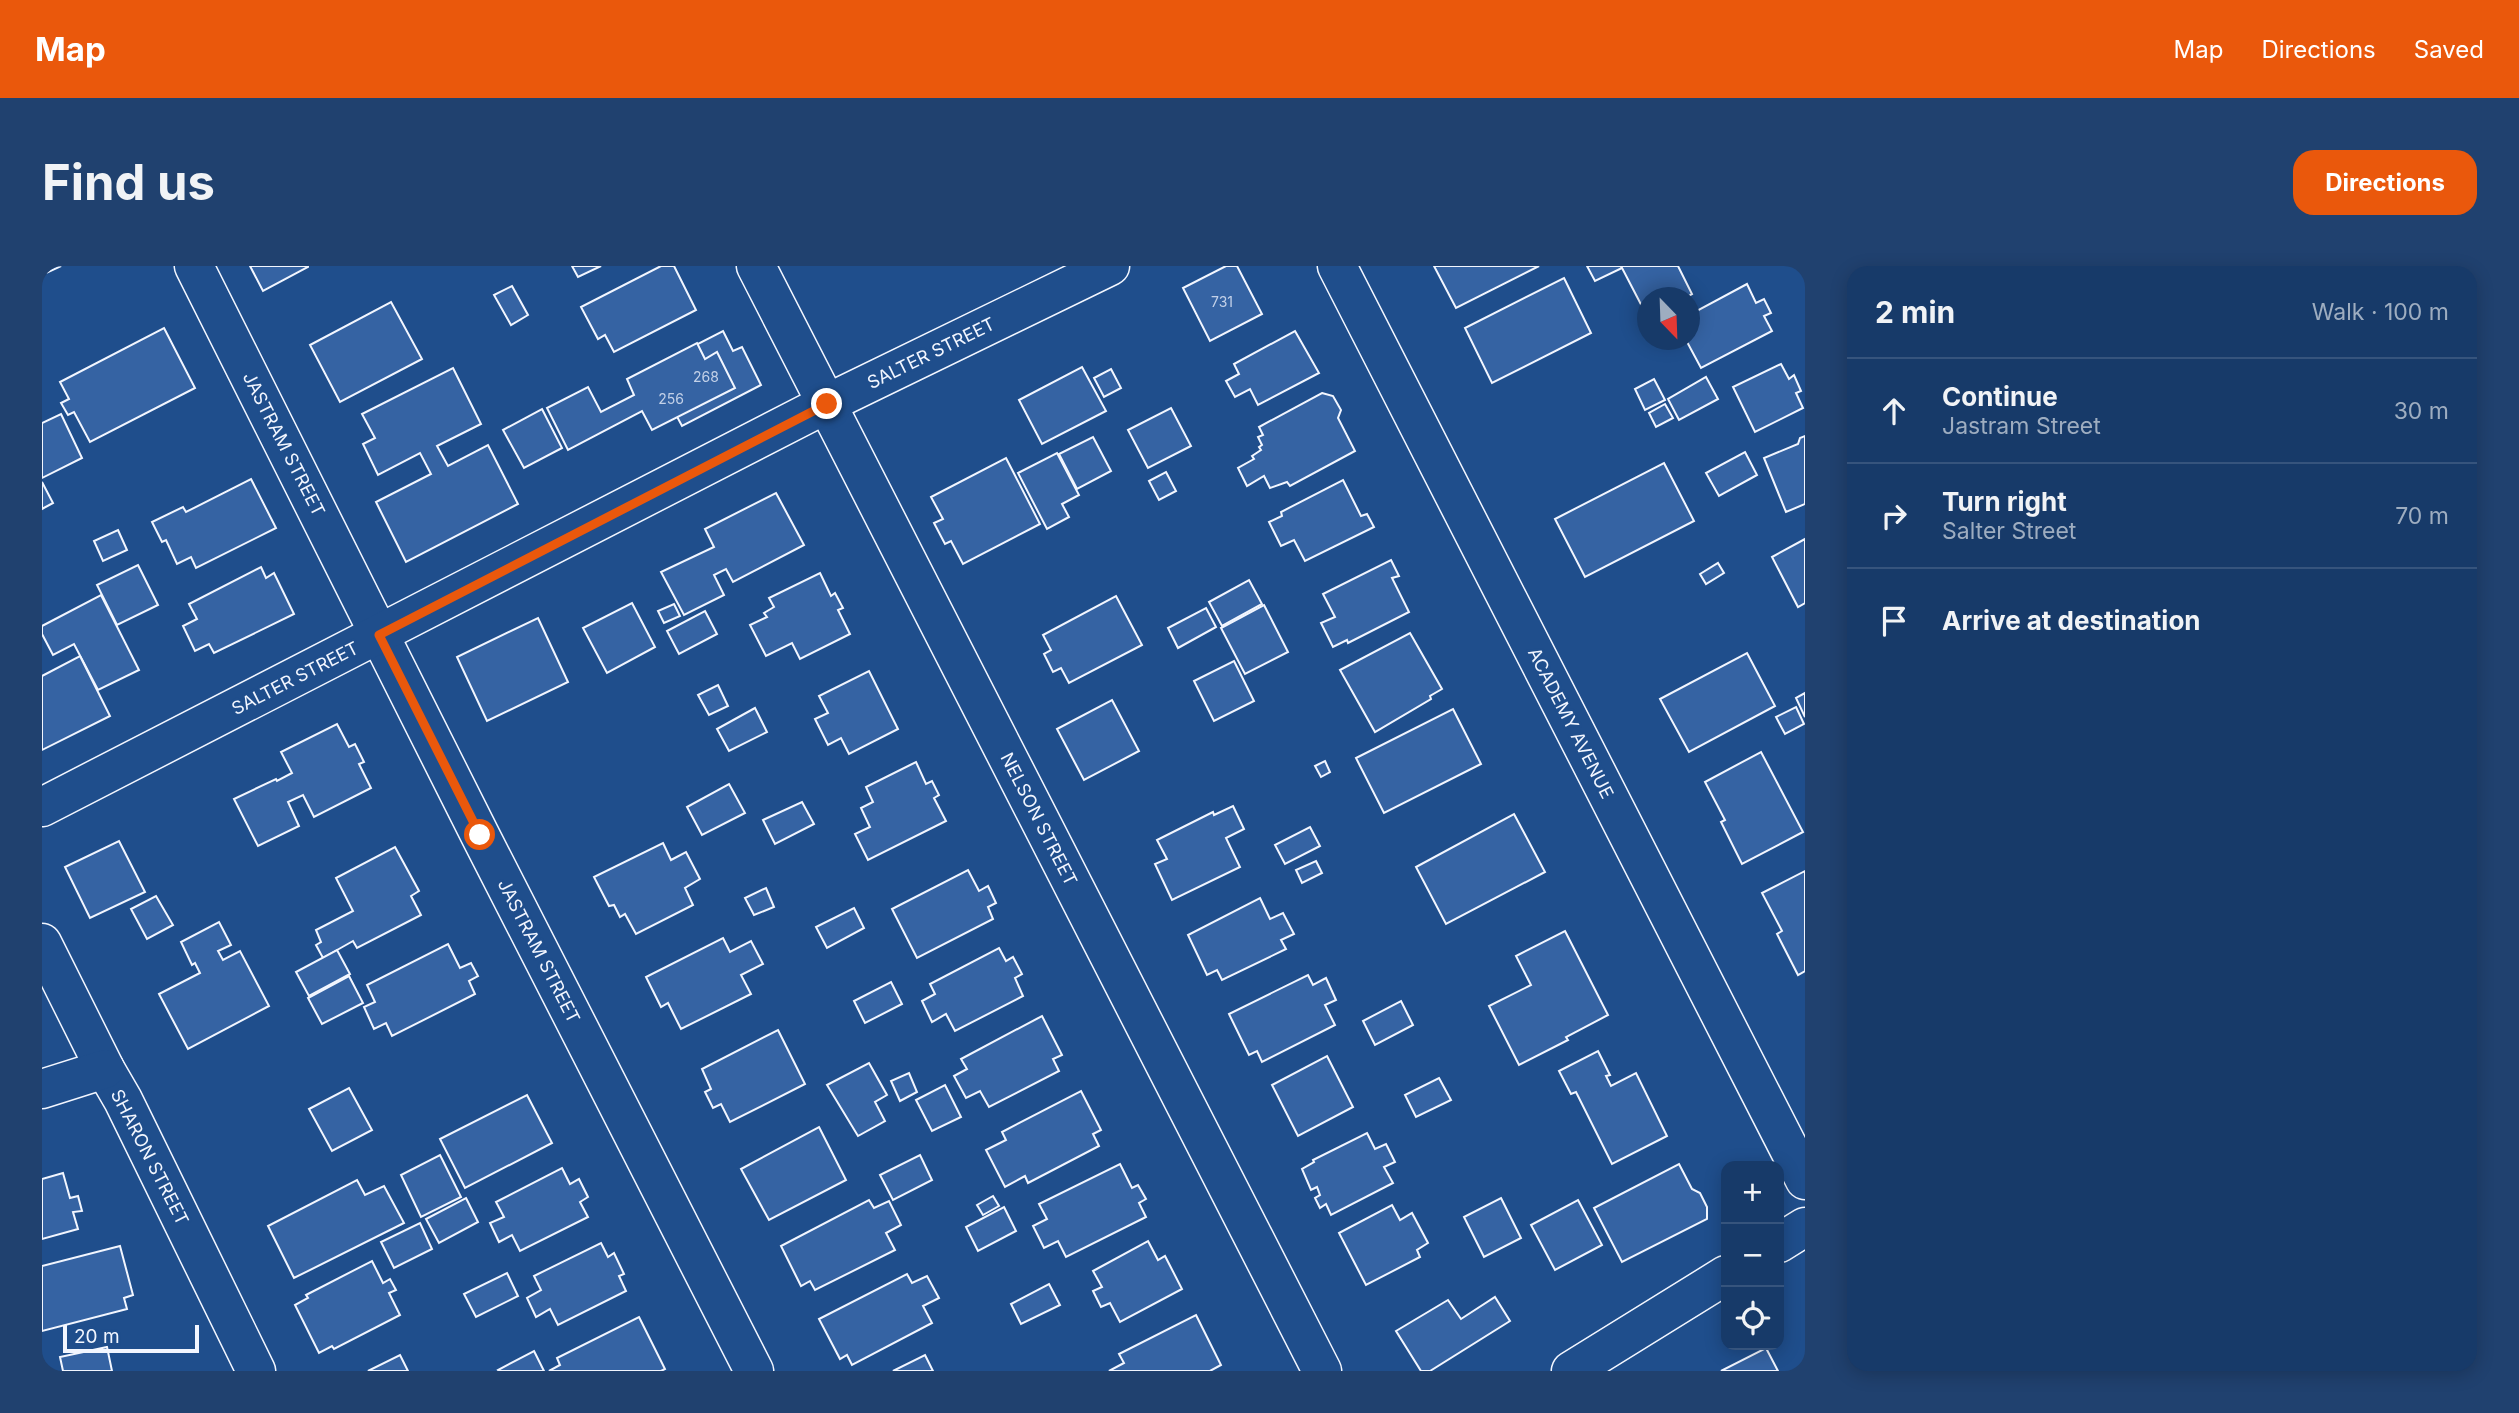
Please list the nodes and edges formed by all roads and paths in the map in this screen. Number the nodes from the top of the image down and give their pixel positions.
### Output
1 (194, 266) edge
2 (756, 266) edge
3 (1110, 266) edge
4 (1337, 266) edge
5 (827, 404) junction
6 (379, 635) junction
7 (42, 807) edge
8 (42, 943) edge
9 (104, 1069) junction
10 (42, 1090) edge
11 (1805, 1180) edge
12 (1805, 1227) edge
13 (1784, 1240) edge
14 (1721, 1278) edge
15 (256, 1371) edge
16 (754, 1371) edge
17 (1322, 1371) edge
18 (1571, 1371) edge

1 - 6 street, JASTRAM STREET
2 - 5 street, NELSON STREET
3 - 5 street, SALTER STREET
4 - 11 street, ACADEMY AVENUE
5 - 6 street, SALTER STREET
5 - 17 street, NELSON STREET
6 - 7 street, SALTER STREET
6 - 16 street, JASTRAM STREET
8 - 9 street, SHARON STREET
9 - 10 street
9 - 15 street, SHARON STREET
12 - 13 street
14 - 18 street

